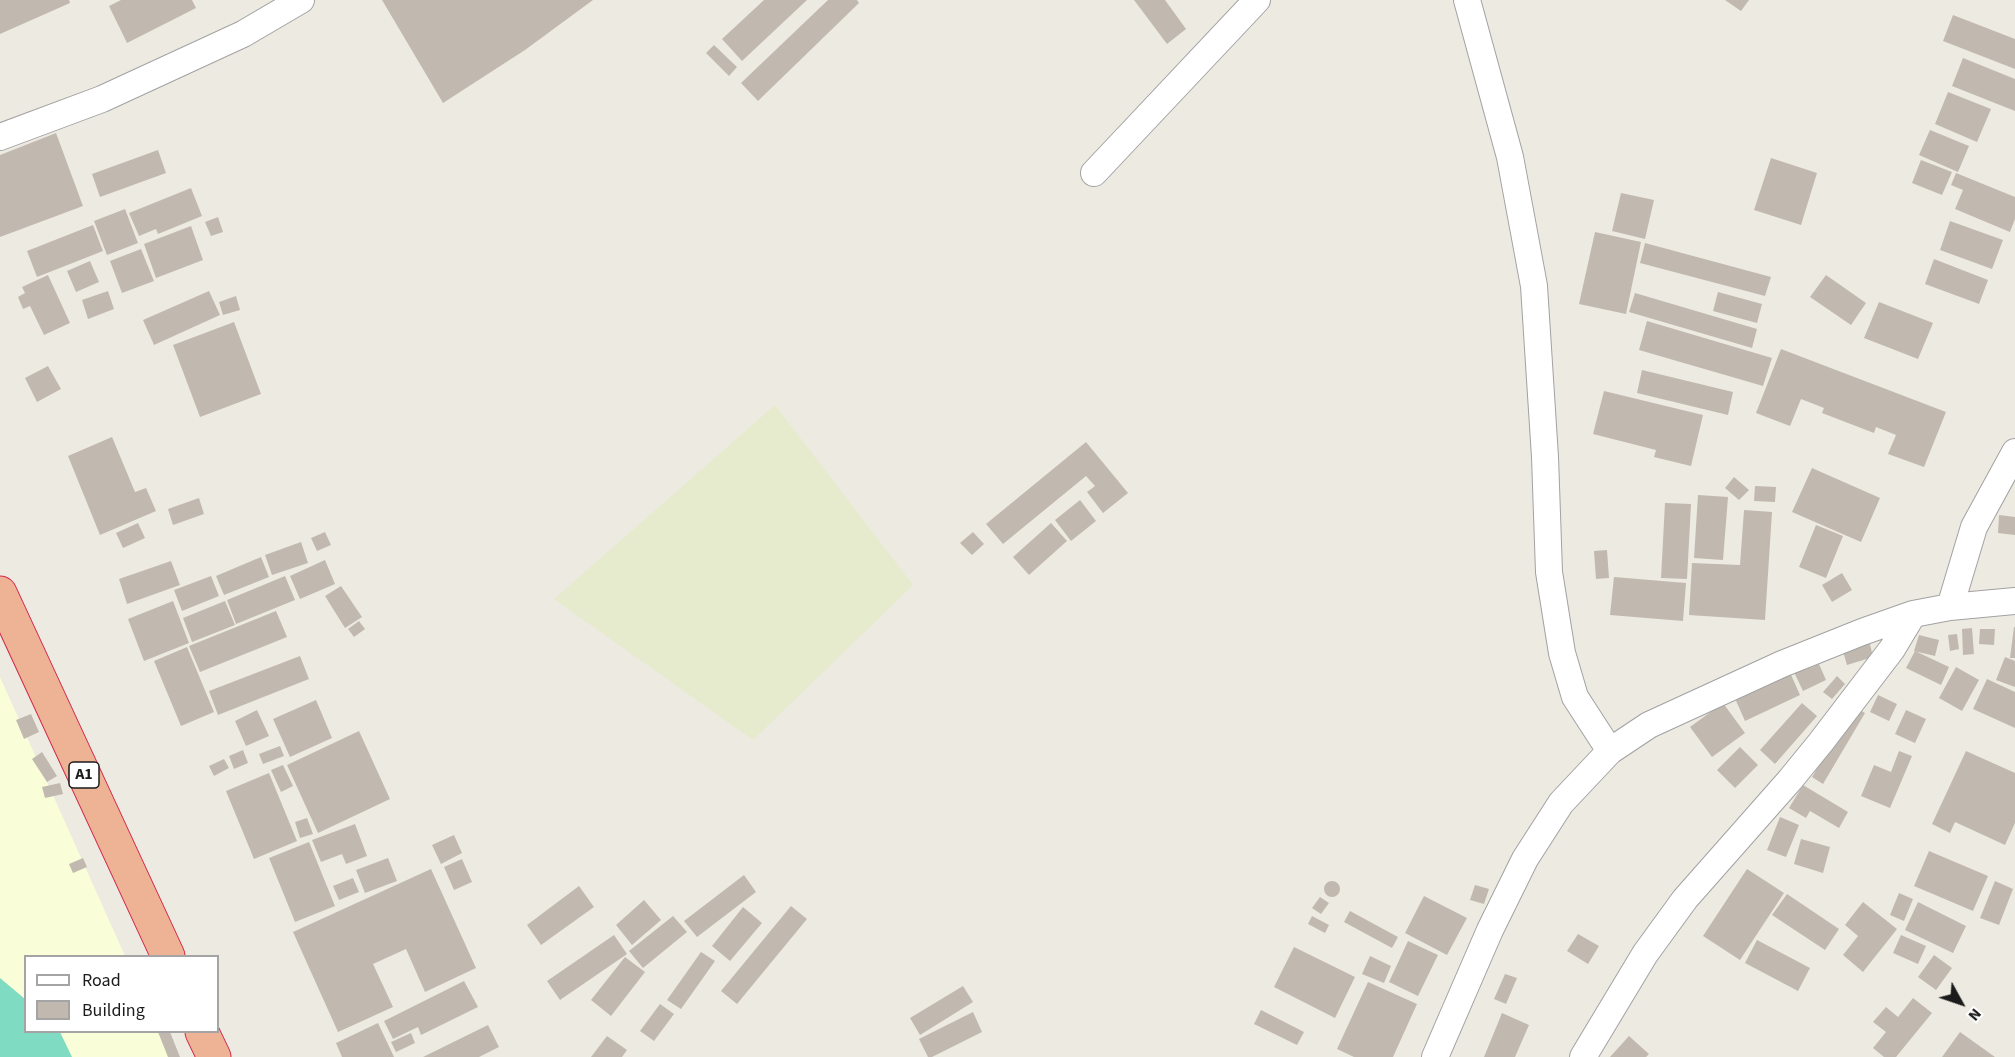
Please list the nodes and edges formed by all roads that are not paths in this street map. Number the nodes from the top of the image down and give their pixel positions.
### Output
1 (301, 0) edge
2 (1257, 0) edge
3 (1467, 0) edge
4 (0, 137) edge
5 (1094, 173) dead end
6 (2015, 452) edge
7 (0, 593) edge
8 (2015, 601) edge
9 (1950, 607) junction
10 (1913, 614) junction
11 (1610, 751) junction
12 (167, 955) edge
13 (202, 1033) edge
14 (214, 1057) edge
15 (1435, 1057) edge
16 (1583, 1057) edge

1 - 4 street
2 - 5 street
3 - 11 street
6 - 9 street
7 - 12 highway, A1
8 - 9 street
9 - 10 street
10 - 11 street
10 - 16 street
11 - 15 street
13 - 14 highway

